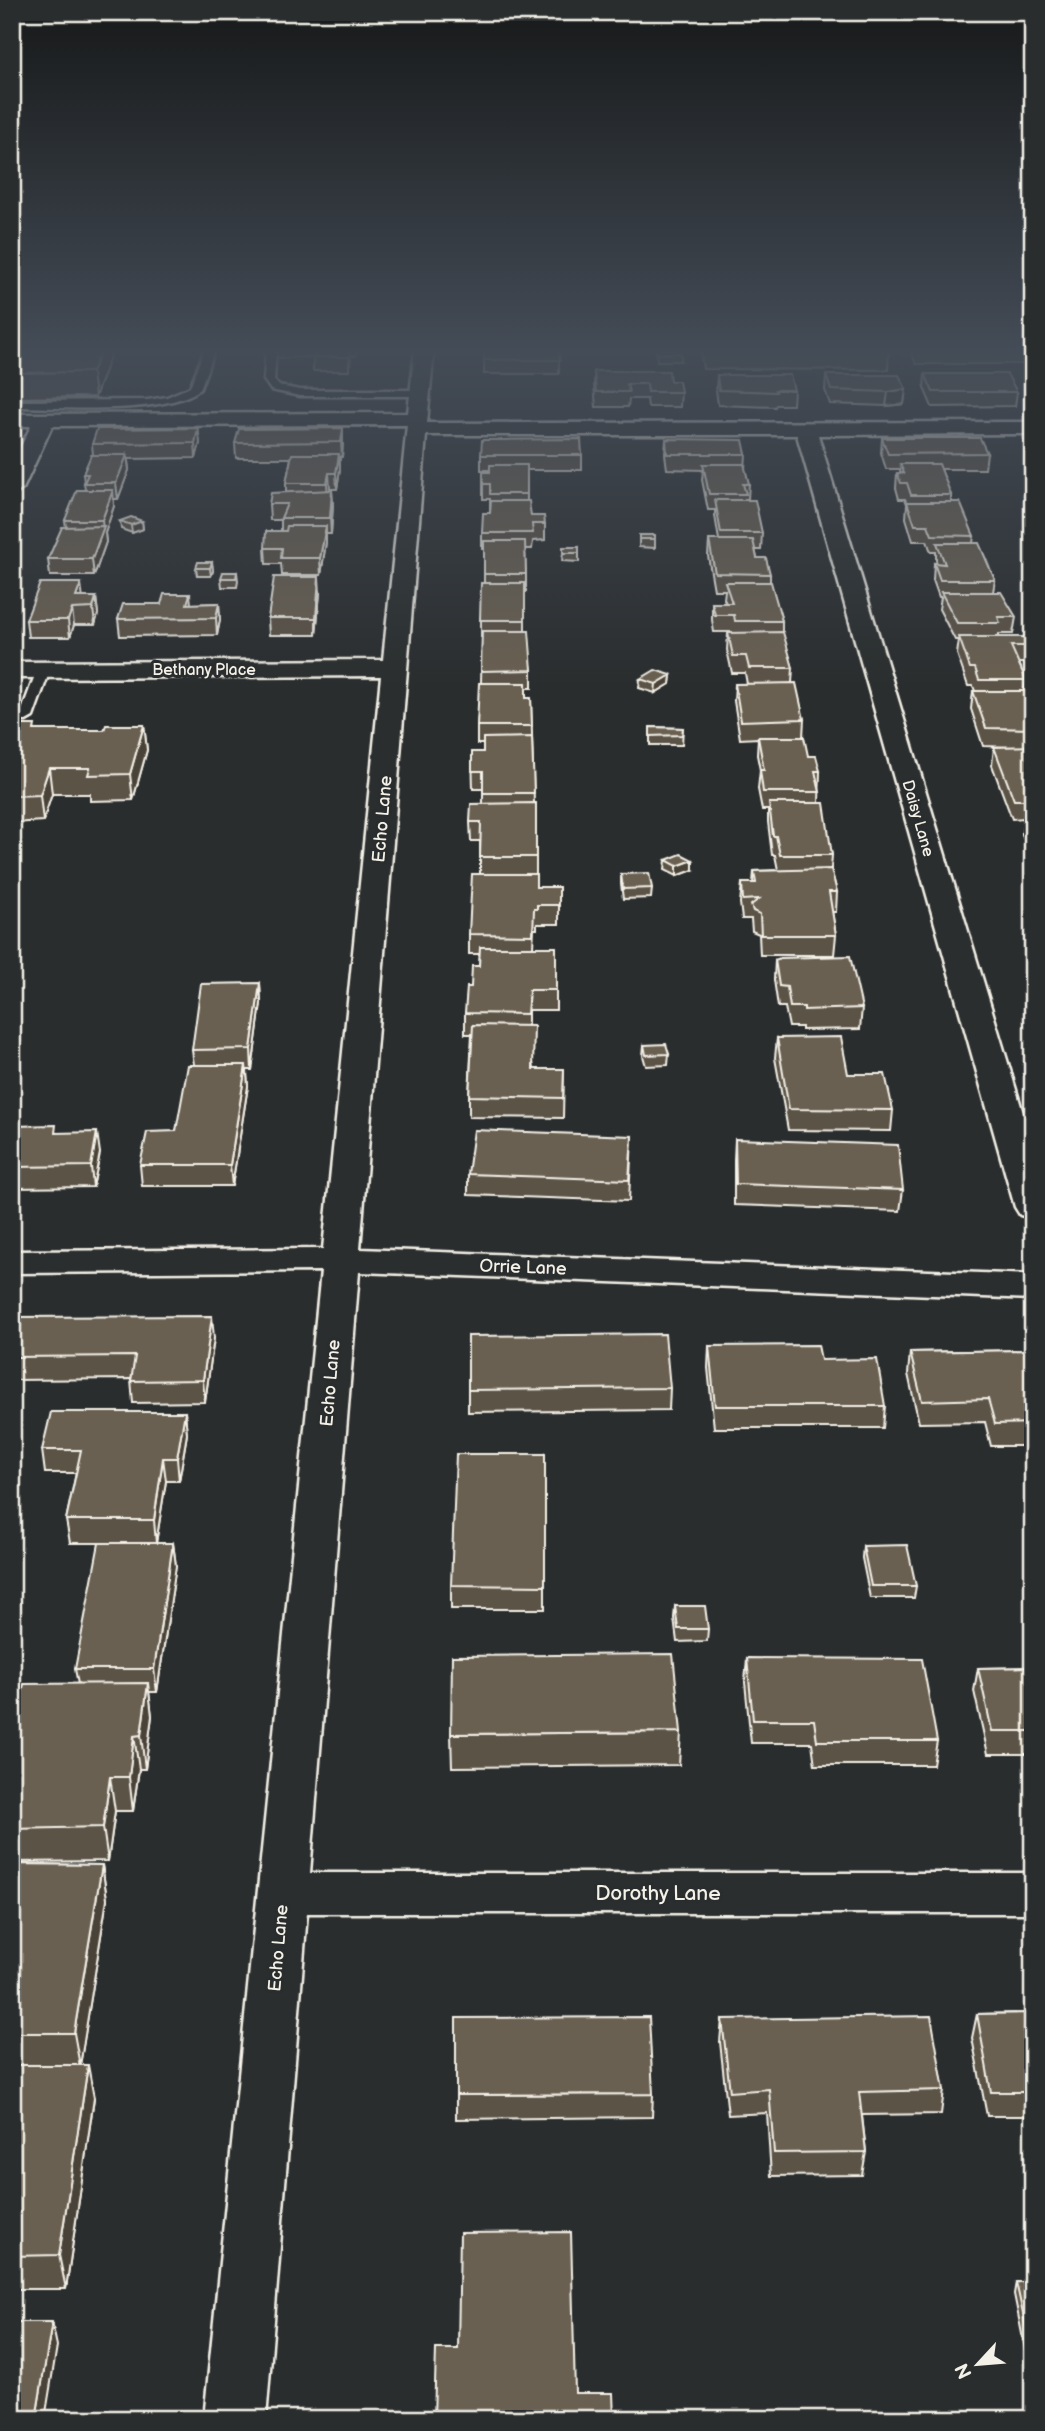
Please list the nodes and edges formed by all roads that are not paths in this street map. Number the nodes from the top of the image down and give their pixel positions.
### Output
1 (25, 461) edge
2 (414, 461) edge
3 (815, 461) edge
4 (12, 489) edge
5 (395, 668) junction
6 (12, 670) edge
7 (43, 670) junction
8 (12, 717) edge
9 (1033, 1207) edge
10 (341, 1260) junction
11 (12, 1262) edge
12 (1033, 1287) edge
13 (283, 1893) junction
14 (1033, 1893) edge
15 (235, 2419) edge

1 - 4 street
2 - 5 street, Echo Lane
3 - 9 street, Daisy Lane
5 - 7 street, Bethany Place
5 - 10 street, Echo Lane
6 - 7 street, Bethany Place
7 - 8 lane
10 - 11 street, Orrie Lane
10 - 12 street, Orrie Lane
10 - 13 street, Echo Lane
13 - 14 street, Dorothy Lane
13 - 15 street, Echo Lane

